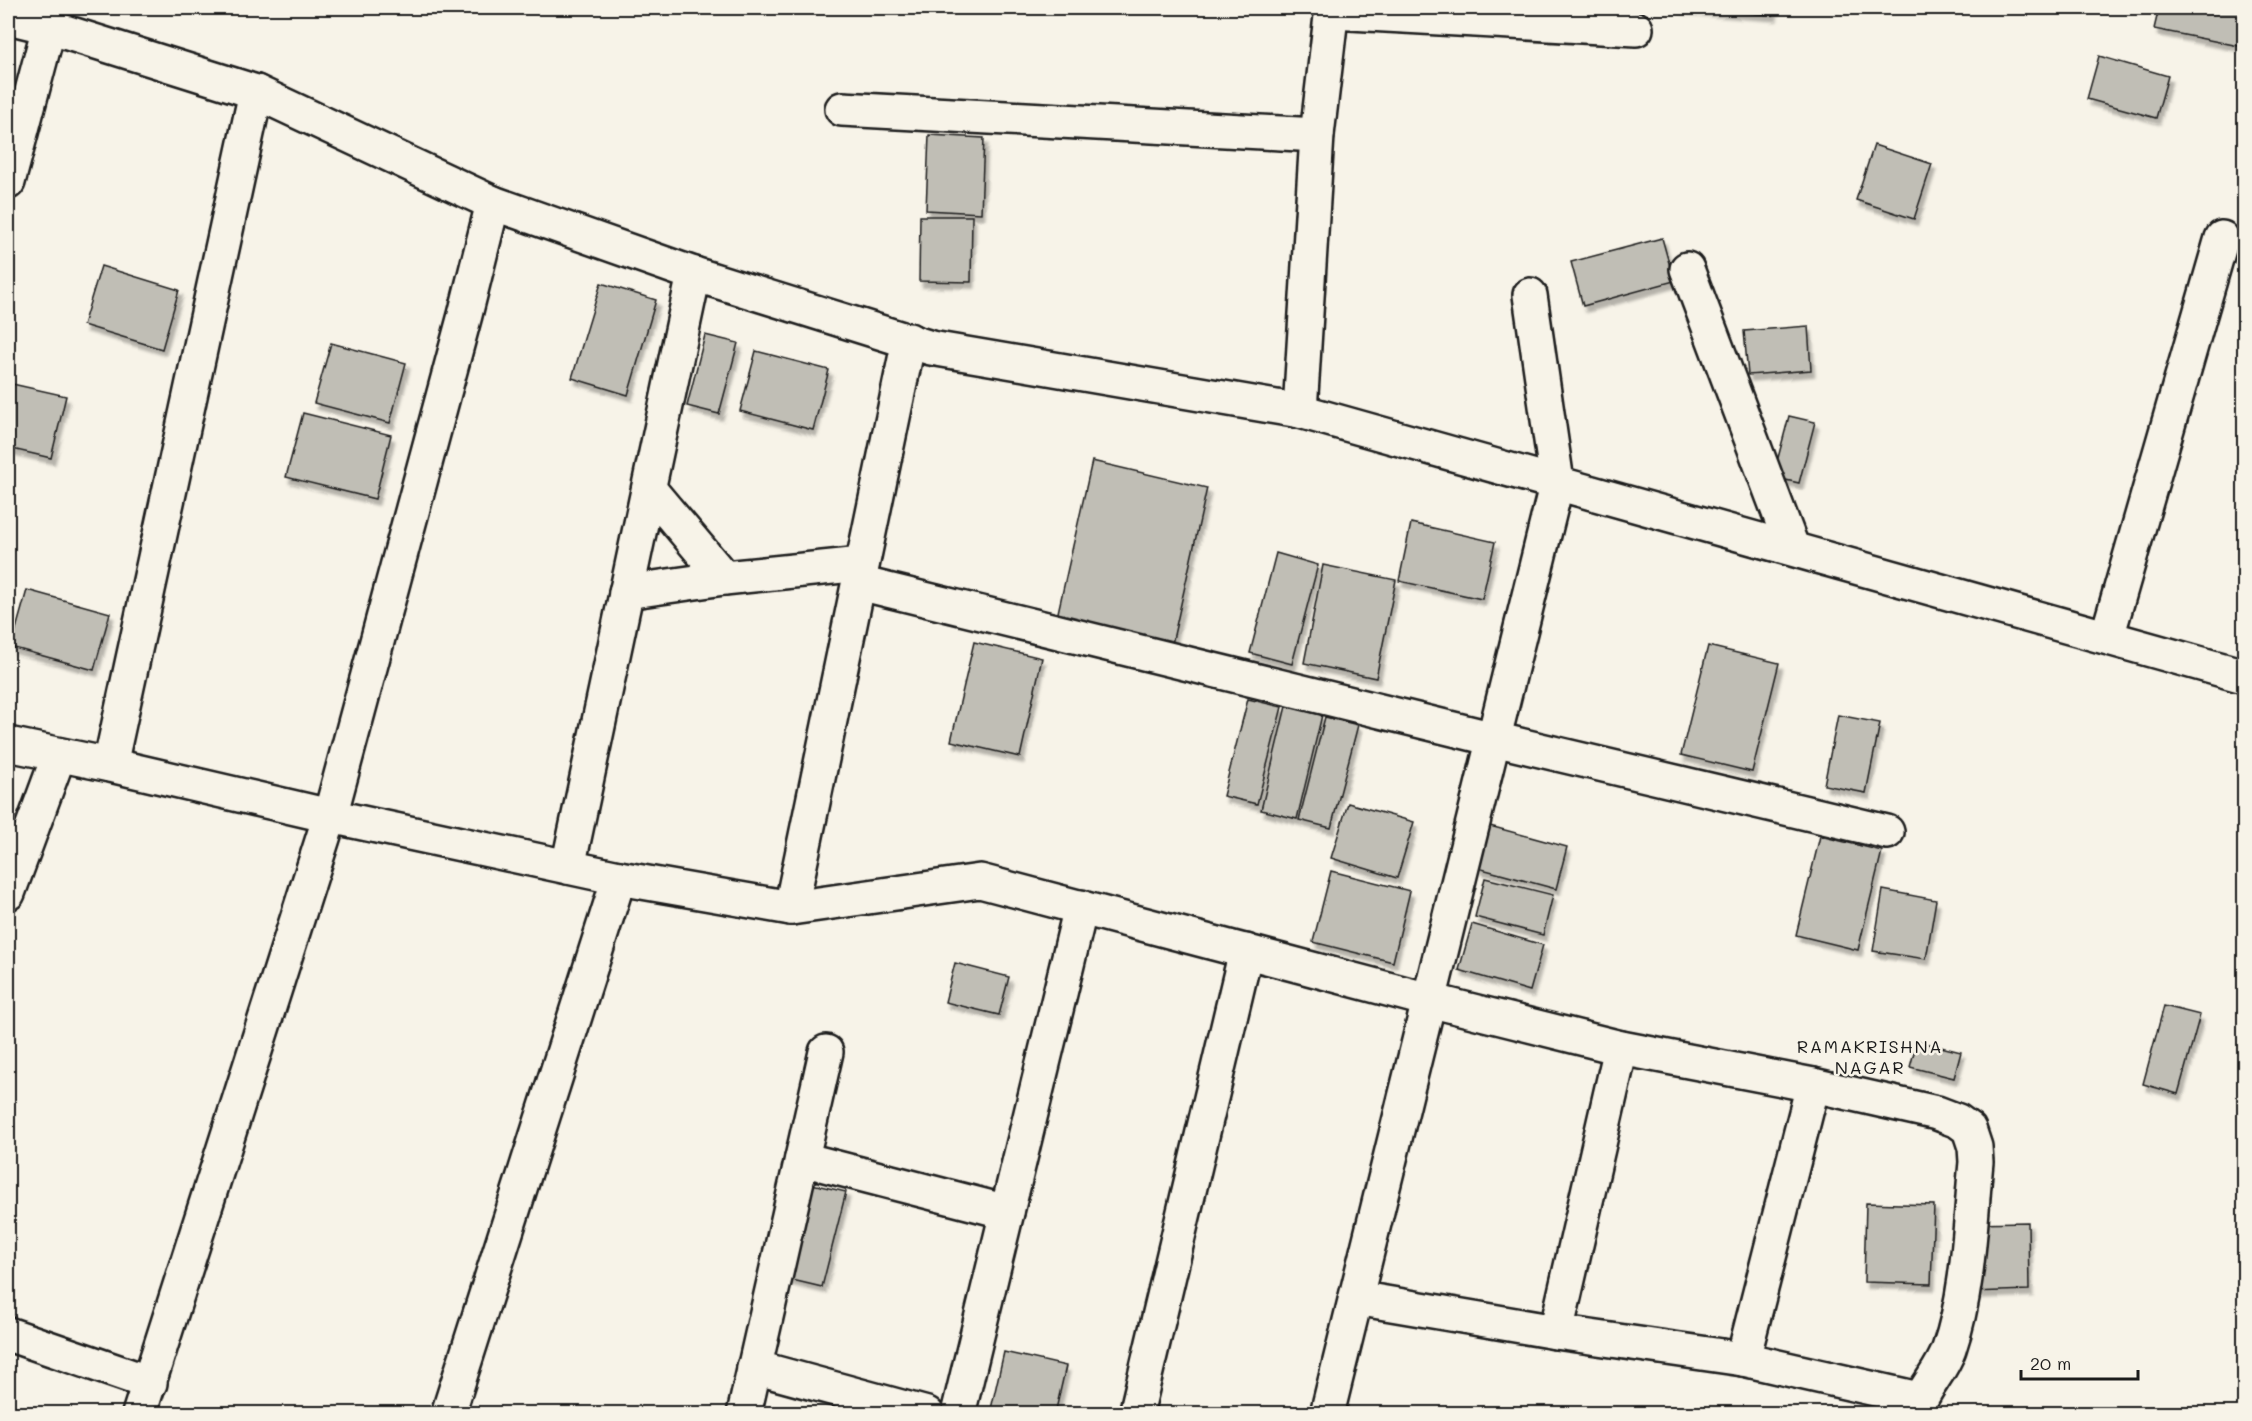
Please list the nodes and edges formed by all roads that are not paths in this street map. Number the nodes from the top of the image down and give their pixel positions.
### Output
1 (1332, 10) edge
2 (8, 17) edge
3 (49, 27) junction
4 (1636, 28) dead end
5 (256, 92) junction
6 (842, 109) dead end
7 (1317, 135) junction
8 (8, 182) edge
9 (493, 203) junction
10 (2222, 238) dead end
11 (1687, 269) dead end
12 (694, 274) junction
13 (1530, 295) dead end
14 (909, 340) junction
15 (1300, 411) junction
16 (1557, 483) junction
17 (649, 489) junction
18 (1792, 548) junction
19 (860, 574) junction
20 (724, 578) junction
21 (626, 592) junction
22 (2107, 637) junction
23 (2244, 676) edge
24 (1494, 739) junction
25 (8, 744) edge
26 (59, 755) junction
27 (110, 765) junction
28 (330, 816) junction
29 (1887, 832) dead end
30 (568, 867) junction
31 (619, 878) junction
32 (8, 893) edge
33 (1081, 907) junction
34 (791, 908) junction
35 (1246, 951) junction
36 (1429, 1000) junction
37 (1621, 1048) junction
38 (826, 1052) dead end
39 (1813, 1085) junction
40 (802, 1160) junction
41 (1007, 1212) junction
42 (1356, 1298) junction
43 (1556, 1332) junction
44 (8, 1335) edge
45 (1743, 1359) junction
46 (754, 1367) junction
47 (150, 1383) junction
48 (1917, 1406) edge
49 (139, 1413) edge
50 (448, 1413) edge
51 (744, 1413) edge
52 (927, 1413) edge
53 (958, 1413) edge
54 (1136, 1413) edge
55 (1327, 1413) edge

1 - 4 street
1 - 7 street
2 - 3 street
3 - 5 street
3 - 8 street
5 - 9 street
5 - 27 street
6 - 7 street
7 - 15 street
9 - 12 street
9 - 28 street
10 - 22 street
11 - 18 street
12 - 14 street
12 - 17 street
13 - 16 street
14 - 15 street
14 - 19 street
15 - 16 street
16 - 18 street
16 - 24 street
17 - 20 street
17 - 21 street
18 - 22 street
19 - 20 street
19 - 24 street
19 - 34 street
20 - 21 street
21 - 30 street
22 - 23 street
24 - 29 street
24 - 36 street
25 - 26 street
26 - 27 street
26 - 32 street
27 - 28 street
28 - 30 street
28 - 47 street
30 - 31 street
31 - 34 street
31 - 50 street
33 - 34 street
33 - 35 street
33 - 41 street
35 - 36 street
35 - 54 street
36 - 37 street
36 - 42 street
37 - 39 street
37 - 43 street
38 - 40 street
39 - 45 street
39 - 48 street
40 - 41 street
40 - 46 street
41 - 53 street
42 - 43 street
42 - 55 street
43 - 45 street
44 - 47 street
45 - 48 street
46 - 51 street
46 - 52 street
47 - 49 street

